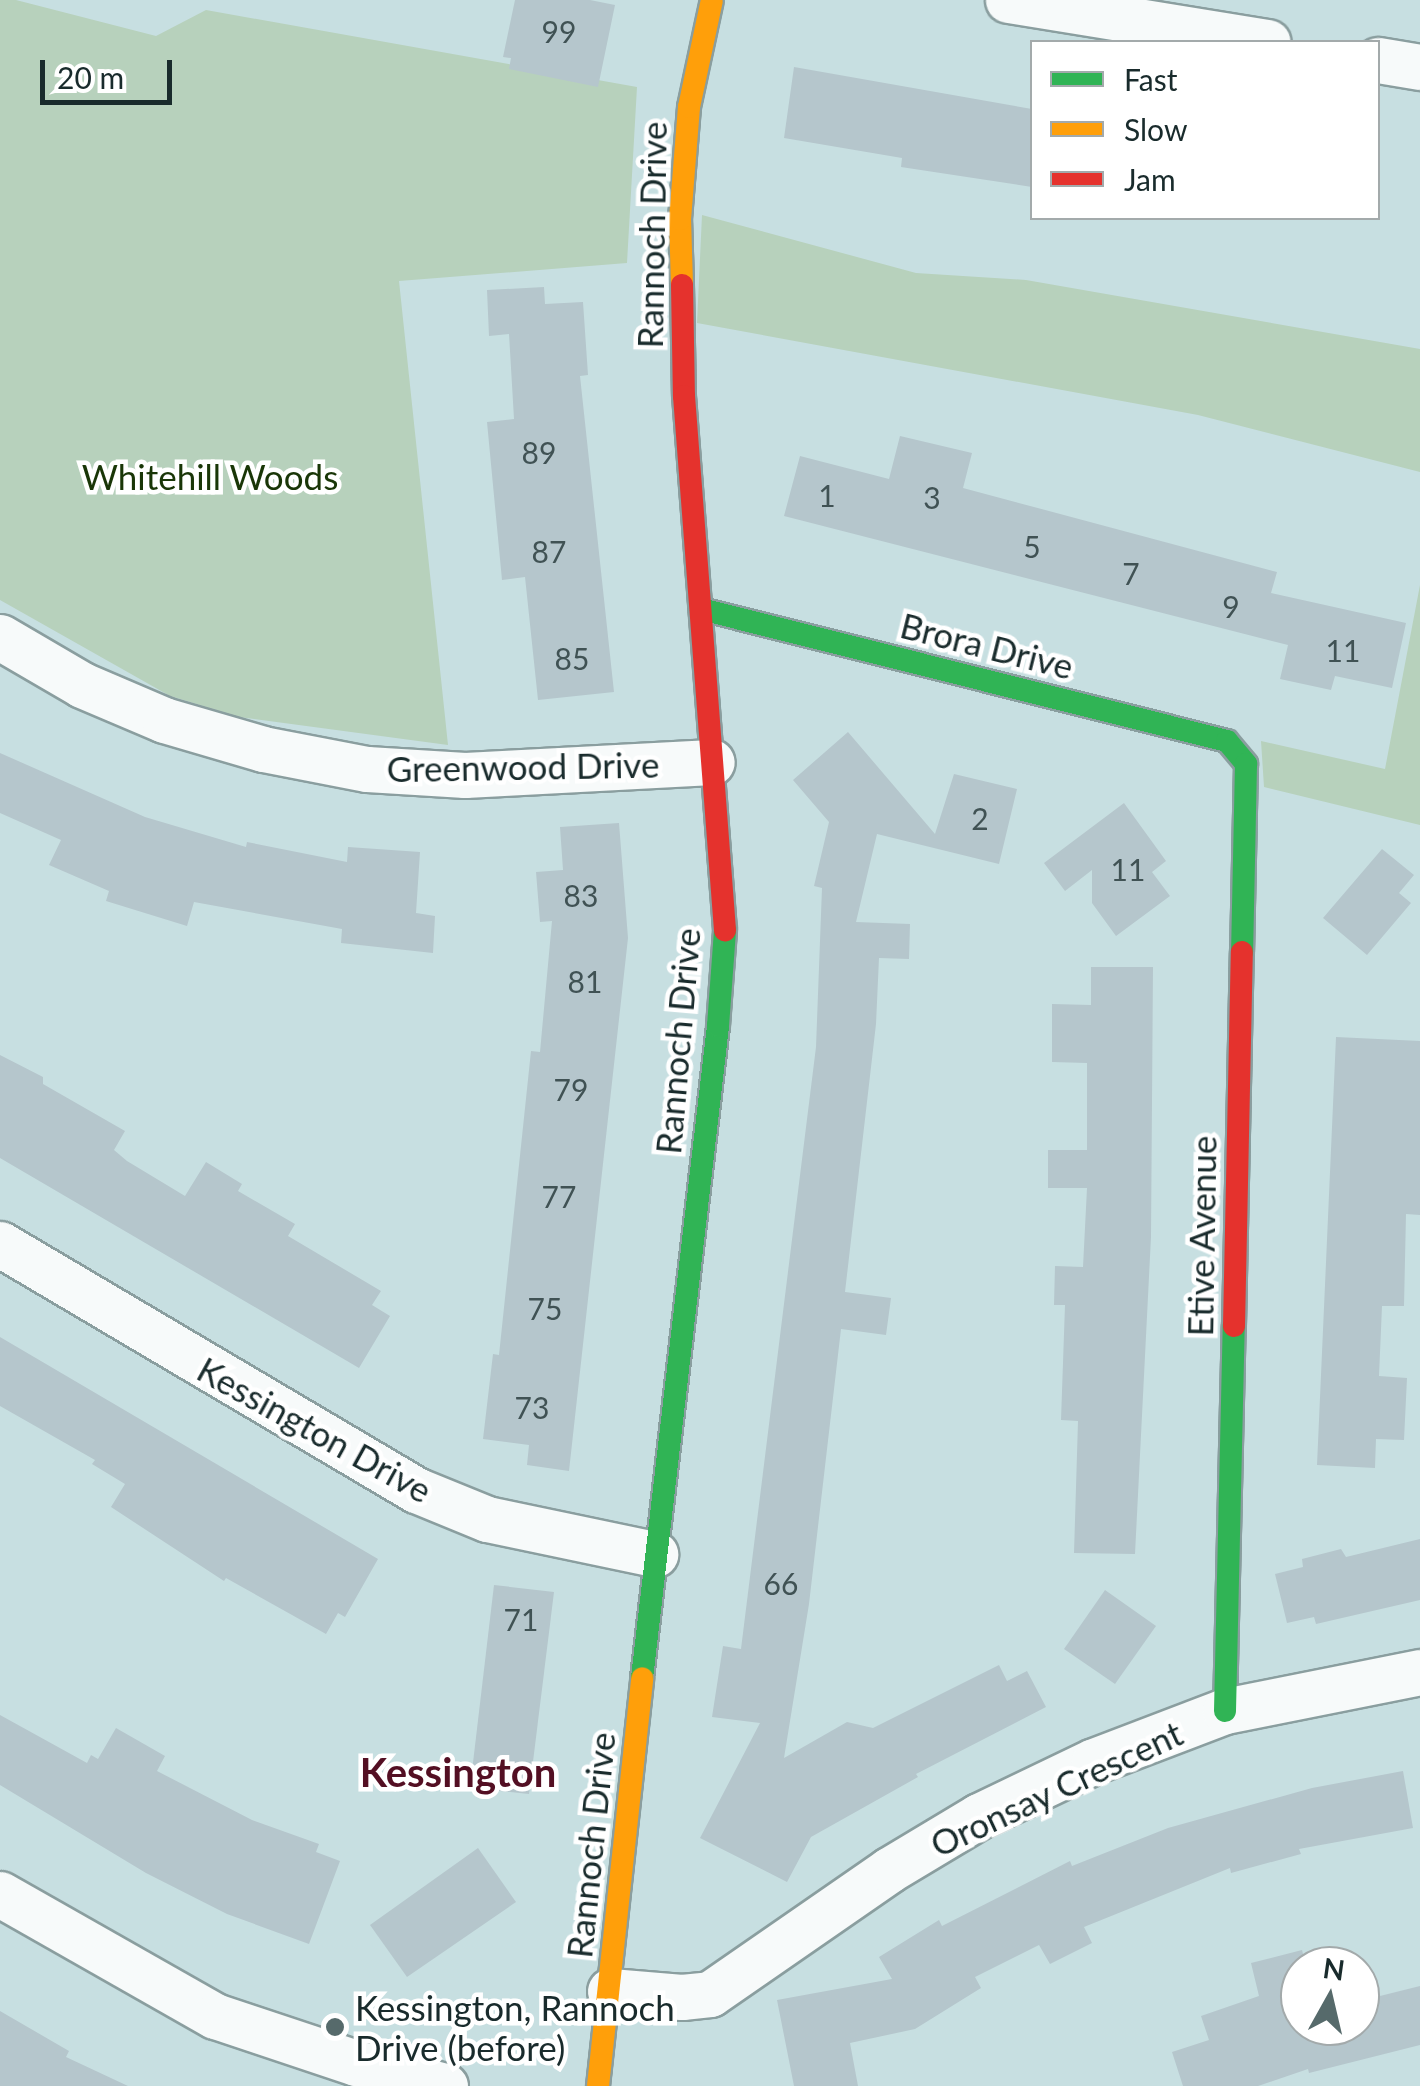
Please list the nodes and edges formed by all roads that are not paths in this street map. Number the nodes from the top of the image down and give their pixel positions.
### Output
1 (712, 0) edge
2 (1008, 0) edge
3 (1256, 40) edge
4 (1380, 60) edge
5 (1420, 67) edge
6 (700, 609) junction
7 (0, 636) edge
8 (712, 762) junction
9 (1246, 764) joint
10 (0, 1244) edge
11 (655, 1554) junction
12 (1420, 1672) edge
13 (1224, 1711) junction
14 (0, 1894) edge
15 (610, 1991) junction
16 (446, 2086) edge
17 (598, 2086) edge

1 - 6 street, Rannoch Drive
2 - 3 street
4 - 5 street
6 - 8 street, Rannoch Drive
6 - 9 street, Brora Drive
7 - 8 street, Greenwood Drive
8 - 11 street, Rannoch Drive
9 - 13 street, Etive Avenue
10 - 11 street, Kessington Drive
11 - 15 street, Rannoch Drive
12 - 13 street, Oronsay Crescent
13 - 15 street, Oronsay Crescent
14 - 16 street
15 - 17 street, Rannoch Drive

